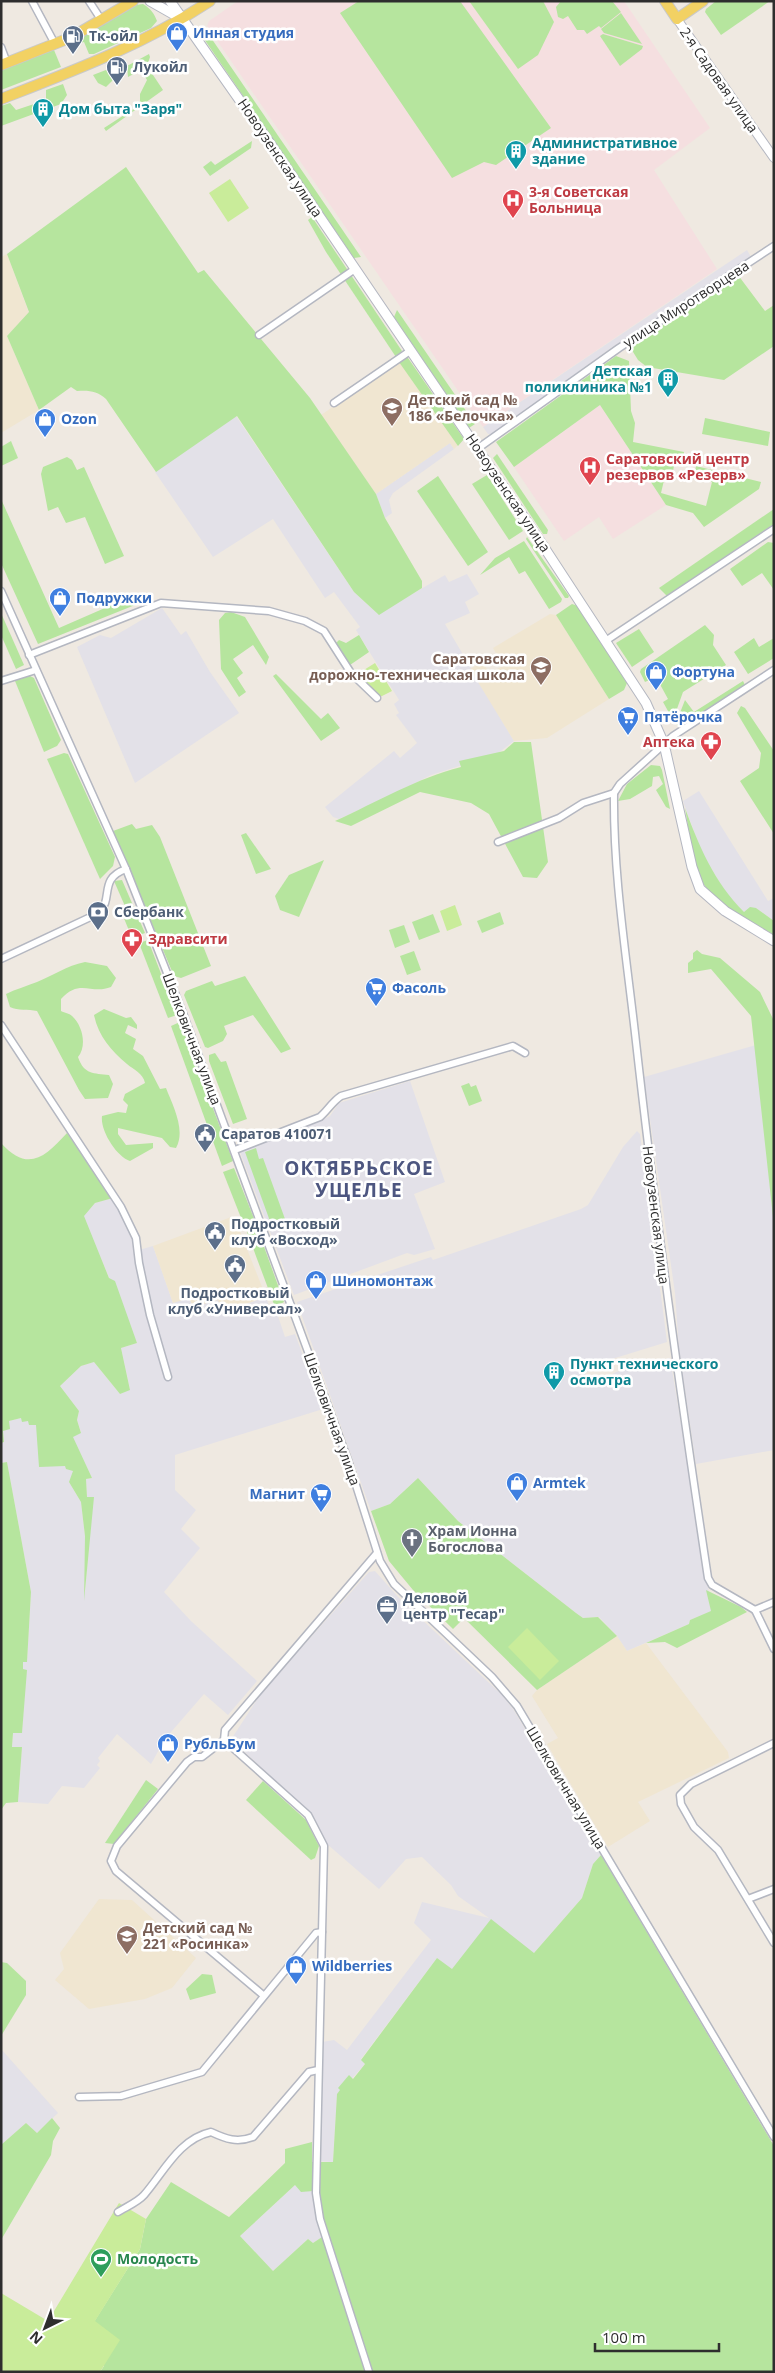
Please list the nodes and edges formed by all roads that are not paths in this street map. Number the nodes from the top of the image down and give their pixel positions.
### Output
1 (32, 1) edge
2 (89, 1) edge
3 (133, 1) edge
4 (150, 1) edge
5 (170, 1) edge
6 (210, 1) edge
7 (665, 1) edge
8 (703, 1) edge
9 (183, 19) junction
10 (677, 19) junction
11 (102, 21) junction
12 (55, 44) junction
13 (1, 48) edge
14 (4, 64) edge
15 (1, 99) edge
16 (774, 158) edge
17 (774, 246) edge
18 (355, 269) junction
19 (259, 335) dead end
20 (410, 350) junction
21 (334, 403) dead end
22 (477, 448) junction
23 (774, 529) edge
24 (2, 595) edge
25 (607, 640) junction
26 (29, 655) junction
27 (36, 670) junction
28 (774, 670) edge
29 (1, 681) edge
30 (377, 698) dead end
31 (664, 744) junction
32 (614, 793) junction
33 (498, 842) dead end
34 (126, 869) junction
35 (774, 941) edge
36 (1, 959) edge
37 (1, 1025) edge
38 (525, 1052) dead end
39 (235, 1150) junction
40 (168, 1377) dead end
41 (377, 1553) junction
42 (774, 1602) edge
43 (755, 1610) junction
44 (774, 1648) edge
45 (224, 1740) junction
46 (774, 1743) edge
47 (774, 1889) edge
48 (748, 1899) junction
49 (322, 1932) junction
50 (774, 1943) edge
51 (263, 1995) junction
52 (318, 2070) junction
53 (79, 2097) dead end
54 (774, 2137) edge
55 (118, 2212) dead end
56 (369, 2372) edge

1 - 12 street
2 - 11 street
3 - 11 main road
4 - 9 main road
5 - 9 main road, Новоузенская улица
6 - 9 main road
7 - 10 main road, 2-я Садовая улица
8 - 10 main road
9 - 15 main road
9 - 18 main road, Новоузенская улица
10 - 16 street, 2-я Садовая улица
11 - 12 main road
12 - 14 main road
13 - 14 street
17 - 22 street, улица Миротворцева
18 - 19 street
18 - 20 main road, Новоузенская улица
20 - 21 street
20 - 22 main road, Новоузенская улица
22 - 25 main road, Новоузенская улица
23 - 25 street
24 - 26 street, Шелковичная улица
25 - 31 main road, Новоузенская улица
26 - 27 street, Шелковичная улица
26 - 30 street
27 - 29 street
27 - 34 street, Шелковичная улица
28 - 31 street
31 - 32 street
31 - 35 main road, Новоузенская улица
32 - 33 street
32 - 43 street, Новоузенская улица
34 - 36 street
34 - 39 street, Шелковичная улица
37 - 40 street
38 - 39 street
39 - 41 street, Шелковичная улица
41 - 45 street
41 - 54 street, Шелковичная улица
42 - 43 street
43 - 44 street
45 - 49 street
45 - 51 street
46 - 48 street
47 - 48 street
48 - 50 street
49 - 51 street
49 - 52 street
51 - 53 street
52 - 55 street
52 - 56 street

